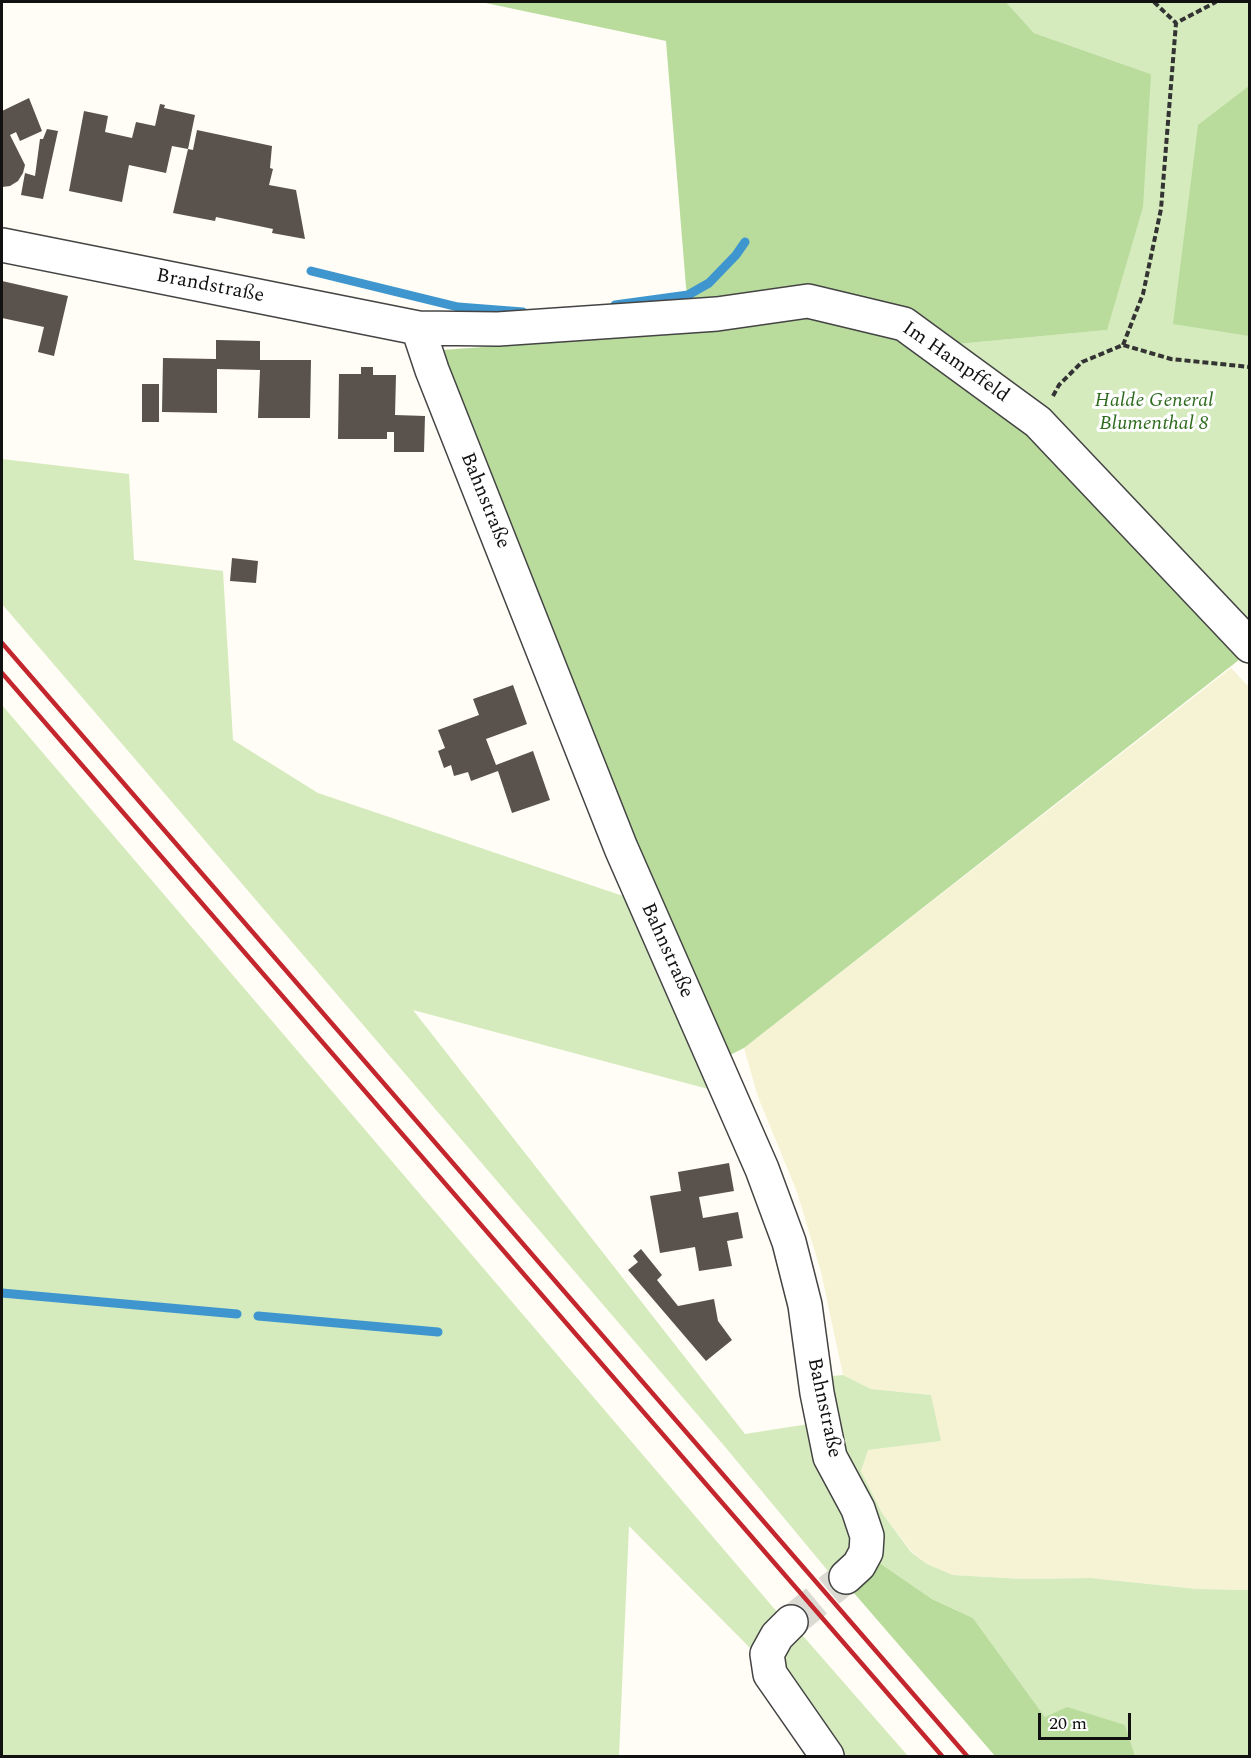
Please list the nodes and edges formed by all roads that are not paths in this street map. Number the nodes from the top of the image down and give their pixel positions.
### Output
1 (2, 245) edge
2 (418, 328) junction
3 (1250, 646) edge
4 (846, 1577) tunnel mouth
5 (791, 1622) tunnel mouth
6 (827, 1756) edge

1 - 2 street, Brandstraße
2 - 3 street, Im Hampffeld
2 - 4 street, Bahnstraße
5 - 6 street

